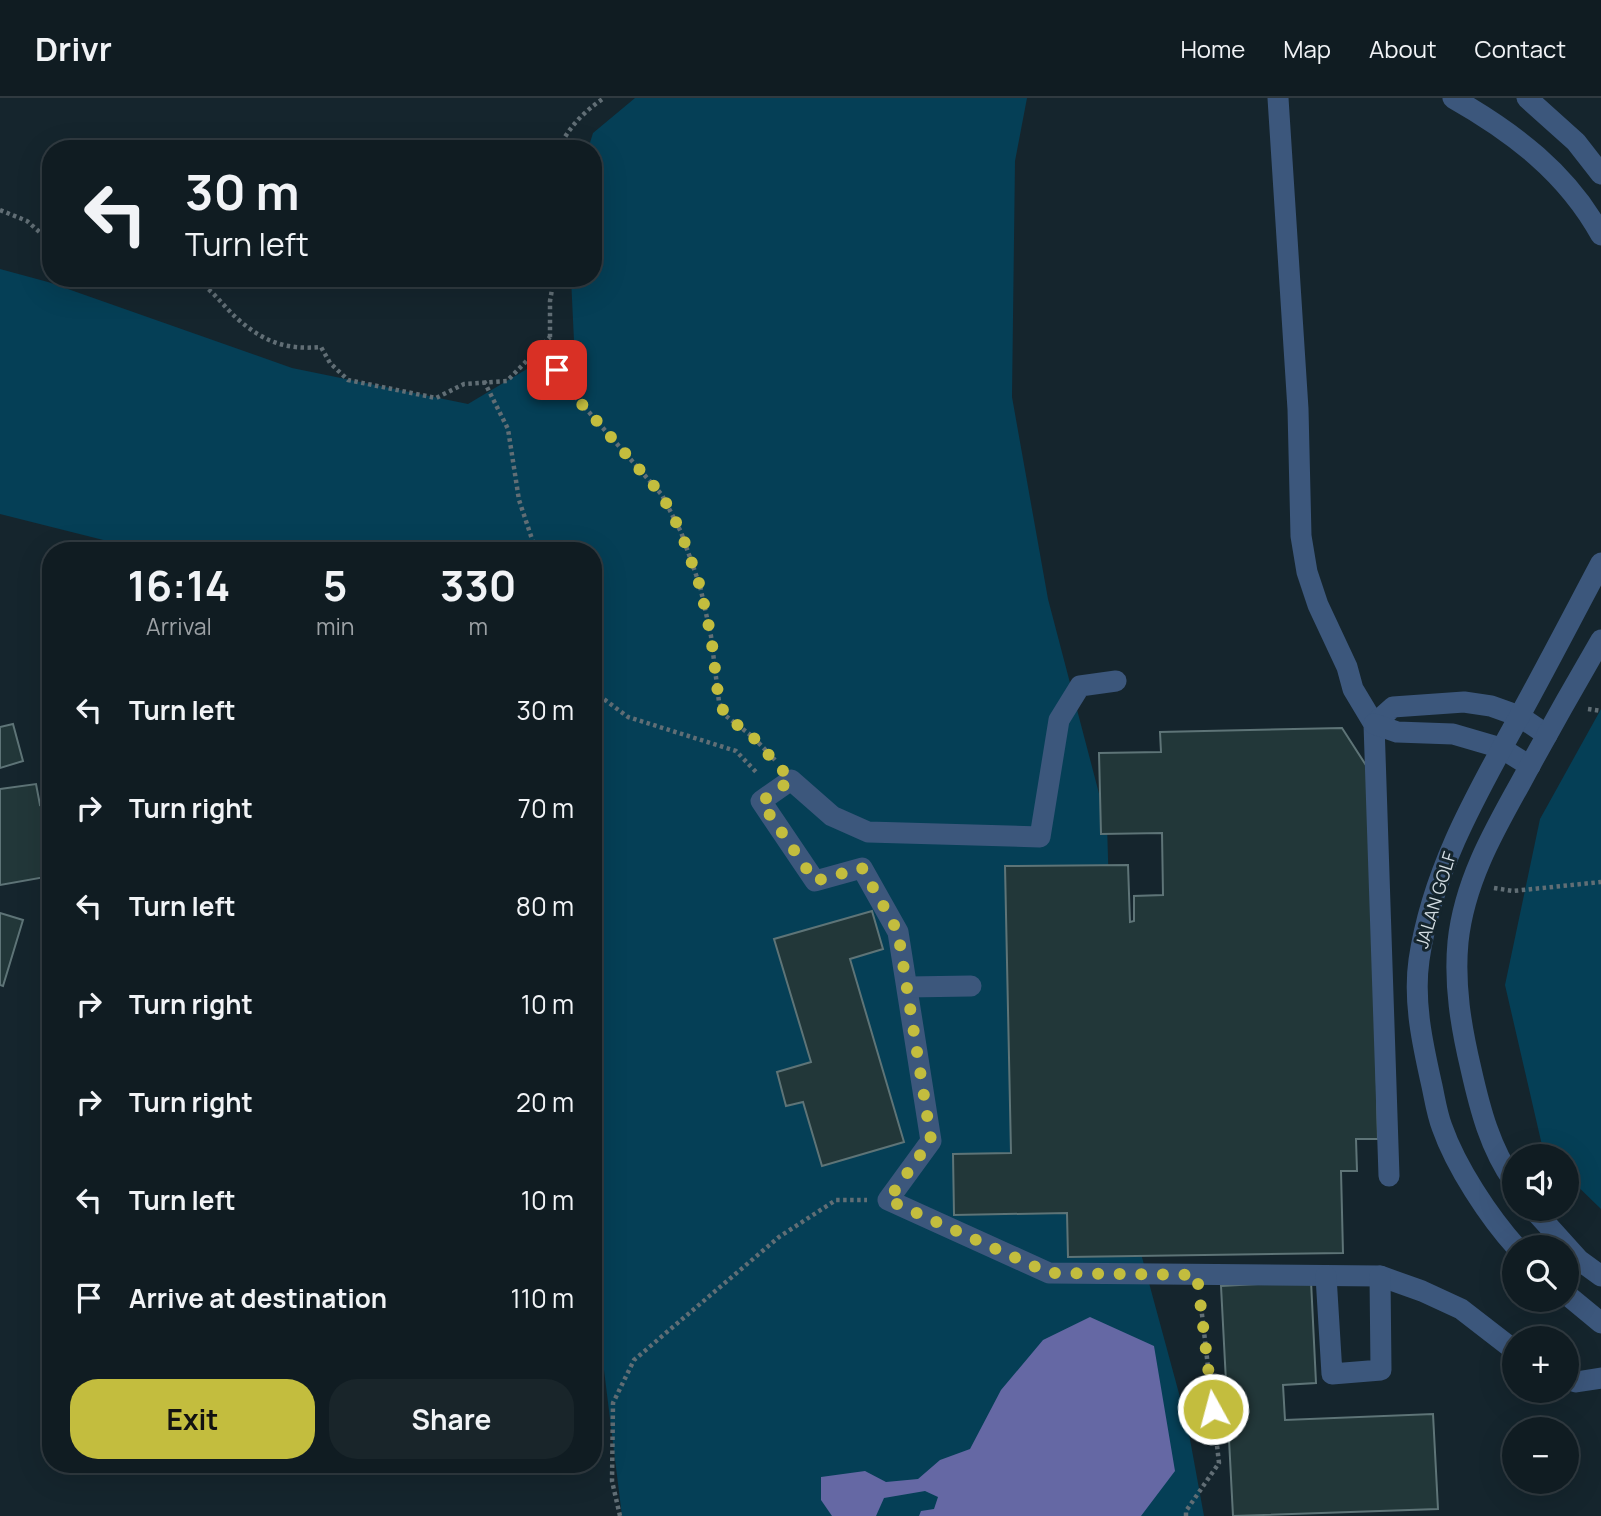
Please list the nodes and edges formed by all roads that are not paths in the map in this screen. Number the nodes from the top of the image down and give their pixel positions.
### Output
1 (1278, 98) edge
2 (1453, 98) edge
3 (1527, 98) edge
4 (1601, 174) edge
5 (1601, 235) edge
6 (1601, 563) edge
7 (1601, 640) edge
8 (1116, 681) dead end
9 (1519, 716) junction
10 (1374, 724) junction
11 (1547, 735) junction
12 (1501, 748) junction
13 (1530, 766) junction
14 (971, 986) dead end
15 (908, 988) junction
16 (1502, 1162) edge
17 (1389, 1176) dead end
18 (1544, 1221) edge
19 (1506, 1235) edge
20 (1326, 1276) junction
21 (1380, 1276) junction
22 (1601, 1276) edge
23 (1579, 1305) edge
24 (1601, 1323) edge
25 (1502, 1341) edge
26 (1601, 1378) edge
27 (1579, 1382) edge

1 - 10 street
2 - 5 street
3 - 4 street
6 - 9 street, JALAN GOLF
7 - 11 street, JALAN GOLF
8 - 15 street
9 - 10 street
9 - 11 street
9 - 12 street, JALAN GOLF
10 - 12 street
10 - 17 street
11 - 13 street, JALAN GOLF
12 - 13 street
12 - 19 street, JALAN GOLF
13 - 16 street, JALAN GOLF
14 - 15 street
15 - 20 street
18 - 22 street
20 - 21 street
20 - 21 street
21 - 25 street
23 - 24 street
26 - 27 street

